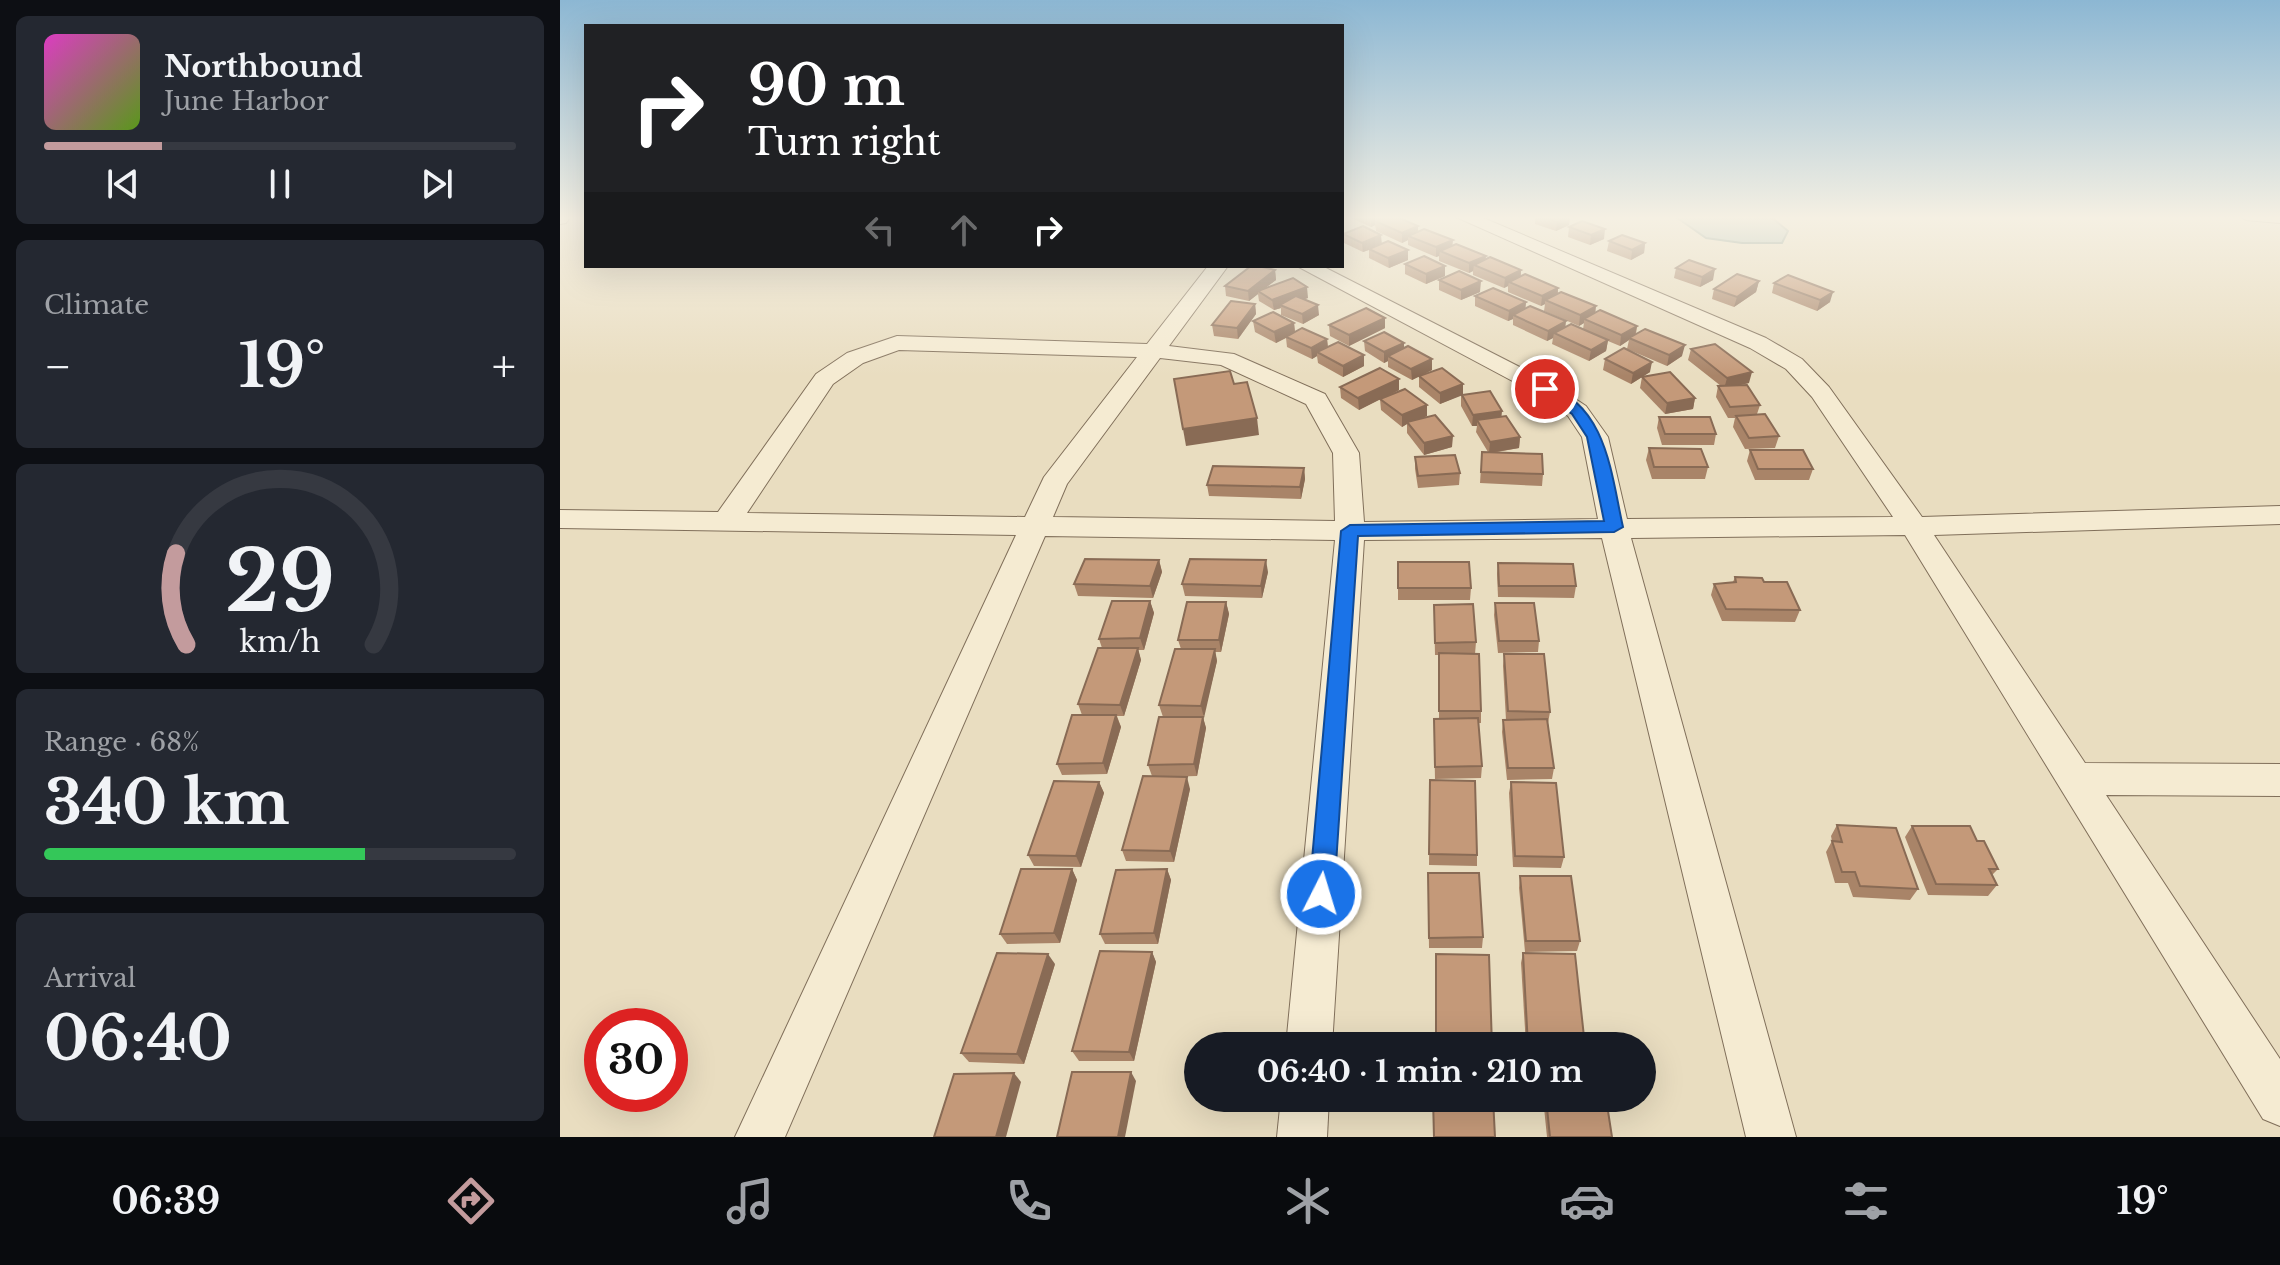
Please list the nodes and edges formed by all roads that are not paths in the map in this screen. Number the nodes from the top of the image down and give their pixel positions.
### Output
1 (1215, 270) edge
2 (1315, 270) edge
3 (1588, 270) edge
4 (1154, 351) junction
5 (2280, 515) edge
6 (560, 519) edge
7 (726, 522) junction
8 (1914, 526) junction
9 (1033, 527) junction
10 (1614, 527) junction
11 (1350, 531) junction
12 (2078, 779) junction
13 (2280, 780) edge
14 (1310, 1032) edge
15 (2280, 1102) edge
16 (1304, 1112) edge
17 (760, 1137) edge
18 (1302, 1137) edge
19 (1771, 1137) edge

1 - 4 street
2 - 10 street
3 - 8 street
4 - 7 street
4 - 9 street
4 - 11 street
5 - 8 street
6 - 7 street
7 - 9 street
8 - 10 street
8 - 12 street
9 - 11 street
9 - 17 street
10 - 11 street
10 - 19 street
11 - 14 street
12 - 13 street
12 - 15 street
16 - 18 street

